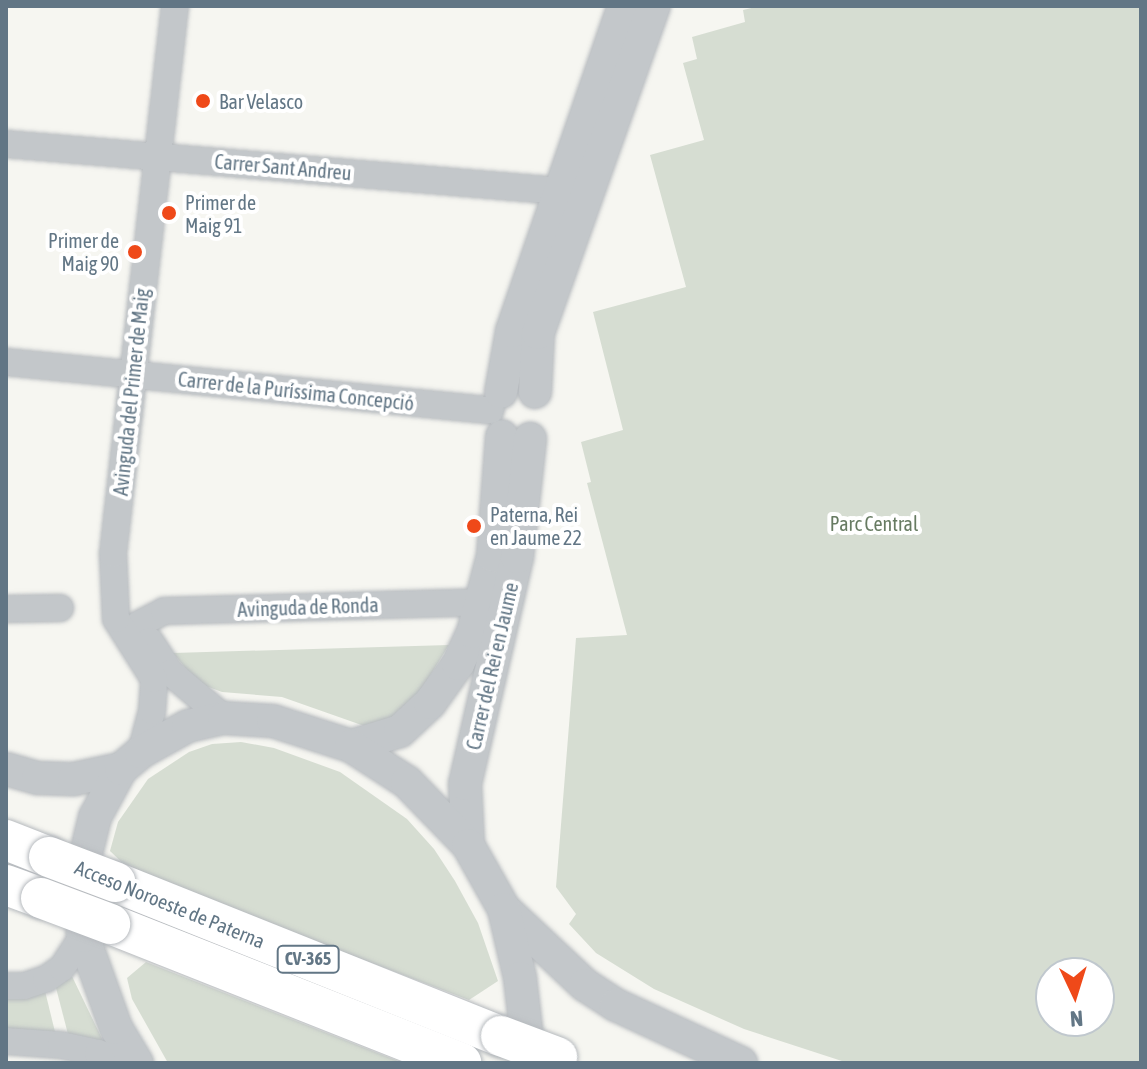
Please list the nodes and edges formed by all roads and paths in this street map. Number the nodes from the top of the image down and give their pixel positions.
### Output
1 (175, 6) edge
2 (624, 6) edge
3 (654, 6) edge
4 (6, 144) edge
5 (157, 156) junction
6 (560, 191) junction
7 (6, 362) edge
8 (133, 375) junction
9 (535, 392) junction
10 (506, 420) junction
11 (112, 588) junction
12 (481, 602) junction
13 (60, 608) dead end
14 (6, 609) edge
15 (139, 624) junction
16 (224, 718) junction
17 (351, 746) junction
18 (131, 760) junction
19 (6, 769) edge
20 (6, 840) edge
21 (468, 845) junction
22 (24, 891) edge
23 (504, 909) junction
24 (96, 930) junction
25 (6, 986) edge
26 (6, 1041) edge
27 (554, 1061) edge
28 (120, 1063) edge
29 (137, 1063) edge
30 (461, 1063) edge
31 (741, 1063) edge

1 - 5 street, Avinguda del Primer de Maig
2 - 6 street, Carrer del Rei en Jaume
3 - 9 street
4 - 5 street, Carrer Sant Andreu
5 - 6 street, Carrer Sant Andreu
5 - 8 street, Avinguda del Primer de Maig
6 - 10 street, Carrer del Rei en Jaume
7 - 8 street, Carrer de la Puríssima Concepció
8 - 10 street, Carrer de la Puríssima Concepció
8 - 11 street, Avinguda del Primer de Maig
9 - 10 street
9 - 10 street
10 - 12 street, Carrer del Rei en Jaume
10 - 21 street, Carrer del Rei en Jaume
11 - 15 street
11 - 18 street, Avinguda del Primer de Maig
12 - 15 street, Avinguda de Ronda
12 - 17 street, Carrer del Rei en Jaume
13 - 14 street
15 - 16 street
16 - 17 street
16 - 18 street
17 - 21 street
18 - 19 street
18 - 24 street
20 - 27 main road, Acceso Noroeste de Paterna / CV-365, bridge
21 - 23 street
22 - 24 main road, Acceso Noroeste de Paterna / CV-365, bridge
23 - 27 street
23 - 31 street
24 - 25 street
24 - 29 street
24 - 30 main road, Acceso Noroeste de Paterna / CV-365
26 - 28 street

